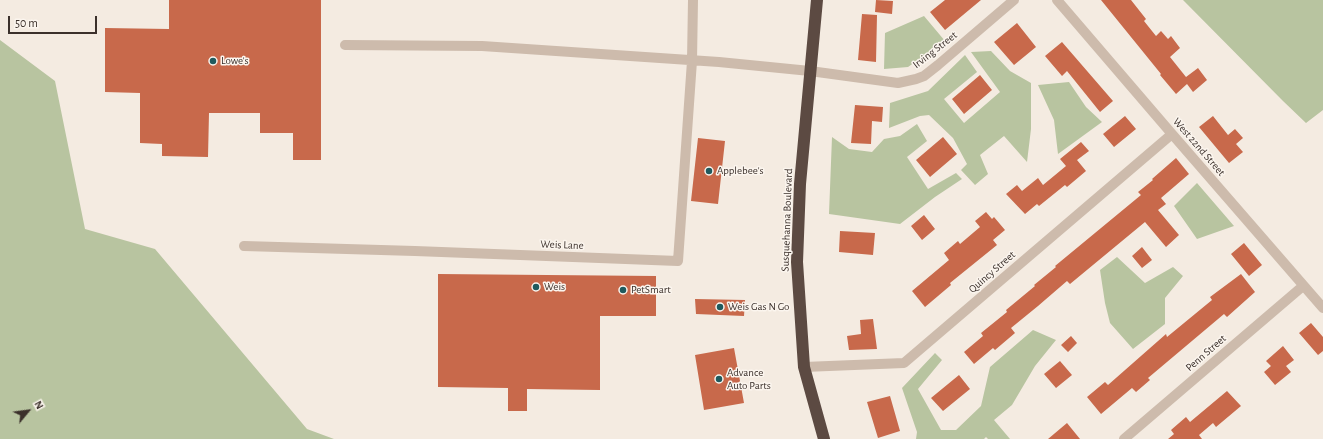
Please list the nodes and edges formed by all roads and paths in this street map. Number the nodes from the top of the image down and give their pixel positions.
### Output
1 (693, 0) edge
2 (817, 0) edge
3 (1014, 0) edge
4 (1057, 0) edge
5 (345, 45) dead end
6 (692, 61) junction
7 (810, 71) junction
8 (1172, 134) junction
9 (244, 246) dead end
10 (1303, 286) junction
11 (1323, 308) edge
12 (804, 367) junction
13 (824, 439) edge
14 (1124, 439) edge

1 - 6 street, Weis Lane
2 - 7 highway, Susquehanna Boulevard
3 - 7 street, Irving Street
4 - 8 street, West 22nd Street
5 - 6 street
6 - 7 street
6 - 9 street, Weis Lane
7 - 12 highway, Susquehanna Boulevard
8 - 10 street, West 22nd Street
8 - 12 street, Quincy Street
10 - 11 street, West 22nd Street
10 - 14 street, Penn Street
12 - 13 highway, Susquehanna Boulevard

